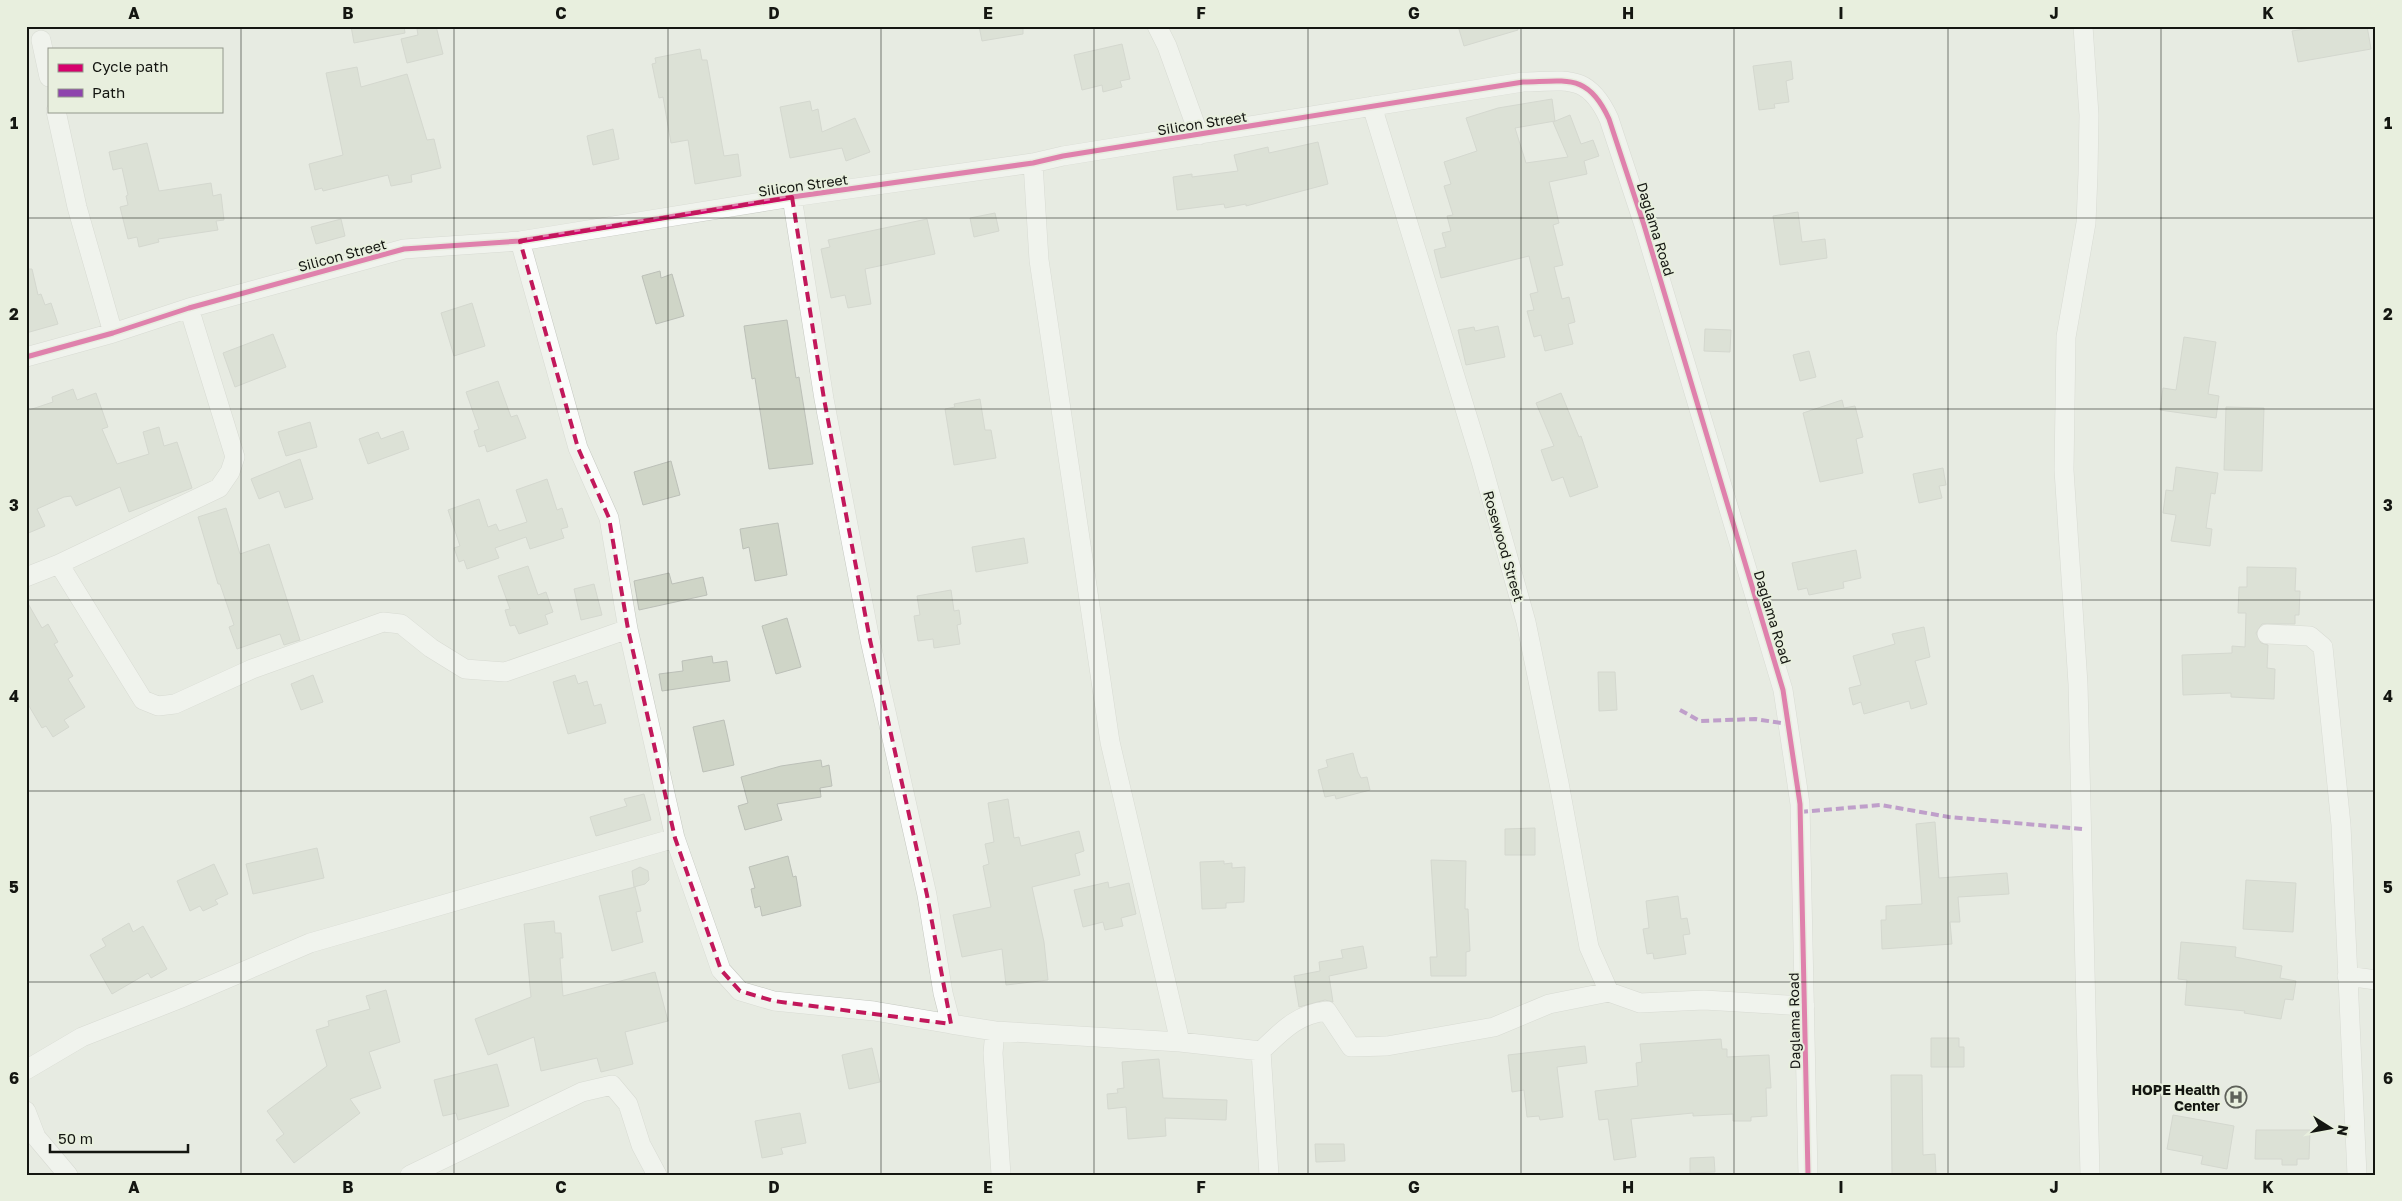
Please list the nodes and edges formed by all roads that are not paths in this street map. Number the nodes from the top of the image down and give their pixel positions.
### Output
1 (1157, 26) edge
2 (2083, 26) edge
3 (41, 40) dead end
4 (48, 72) edge
5 (1591, 89) joint
6 (1372, 106) junction
7 (56, 112) edge
8 (1199, 135) junction
9 (1033, 163) junction
10 (792, 197) junction
11 (520, 241) junction
12 (189, 308) junction
13 (114, 332) junction
14 (26, 357) edge
15 (59, 564) junction
16 (26, 577) edge
17 (628, 629) junction
18 (2267, 634) dead end
19 (675, 838) junction
20 (2347, 976) junction
21 (2376, 980) edge
22 (1609, 992) junction
23 (1805, 1006) junction
24 (951, 1024) junction
25 (995, 1030) junction
26 (1180, 1042) junction
27 (1261, 1051) junction
28 (26, 1070) edge
29 (26, 1111) edge
30 (68, 1175) edge
31 (410, 1175) edge
32 (656, 1175) edge
33 (1002, 1175) edge
34 (1269, 1175) edge
35 (1808, 1175) edge
36 (2090, 1175) edge
37 (2357, 1175) edge

1 - 8 street
2 - 36 street
3 - 4 street
5 - 6 street, Silicon Street
5 - 23 street, Daglama Road
6 - 8 street, Silicon Street
6 - 22 street, Rosewood Street
7 - 13 street
8 - 9 street, Silicon Street
9 - 10 street, Silicon Street
9 - 26 street
10 - 11 street, Silicon Street
10 - 24 street
11 - 12 street, Silicon Street
11 - 17 street
12 - 13 street, Silicon Street
12 - 15 street
13 - 14 street, Silicon Street
15 - 16 street
15 - 17 street
17 - 19 street
18 - 20 street
19 - 24 street
19 - 28 street
20 - 21 street
20 - 37 street
22 - 23 street
22 - 27 street
23 - 35 street, Daglama Road
24 - 25 street
25 - 26 street
25 - 33 street
26 - 27 street
27 - 34 street
29 - 30 street
31 - 32 street

